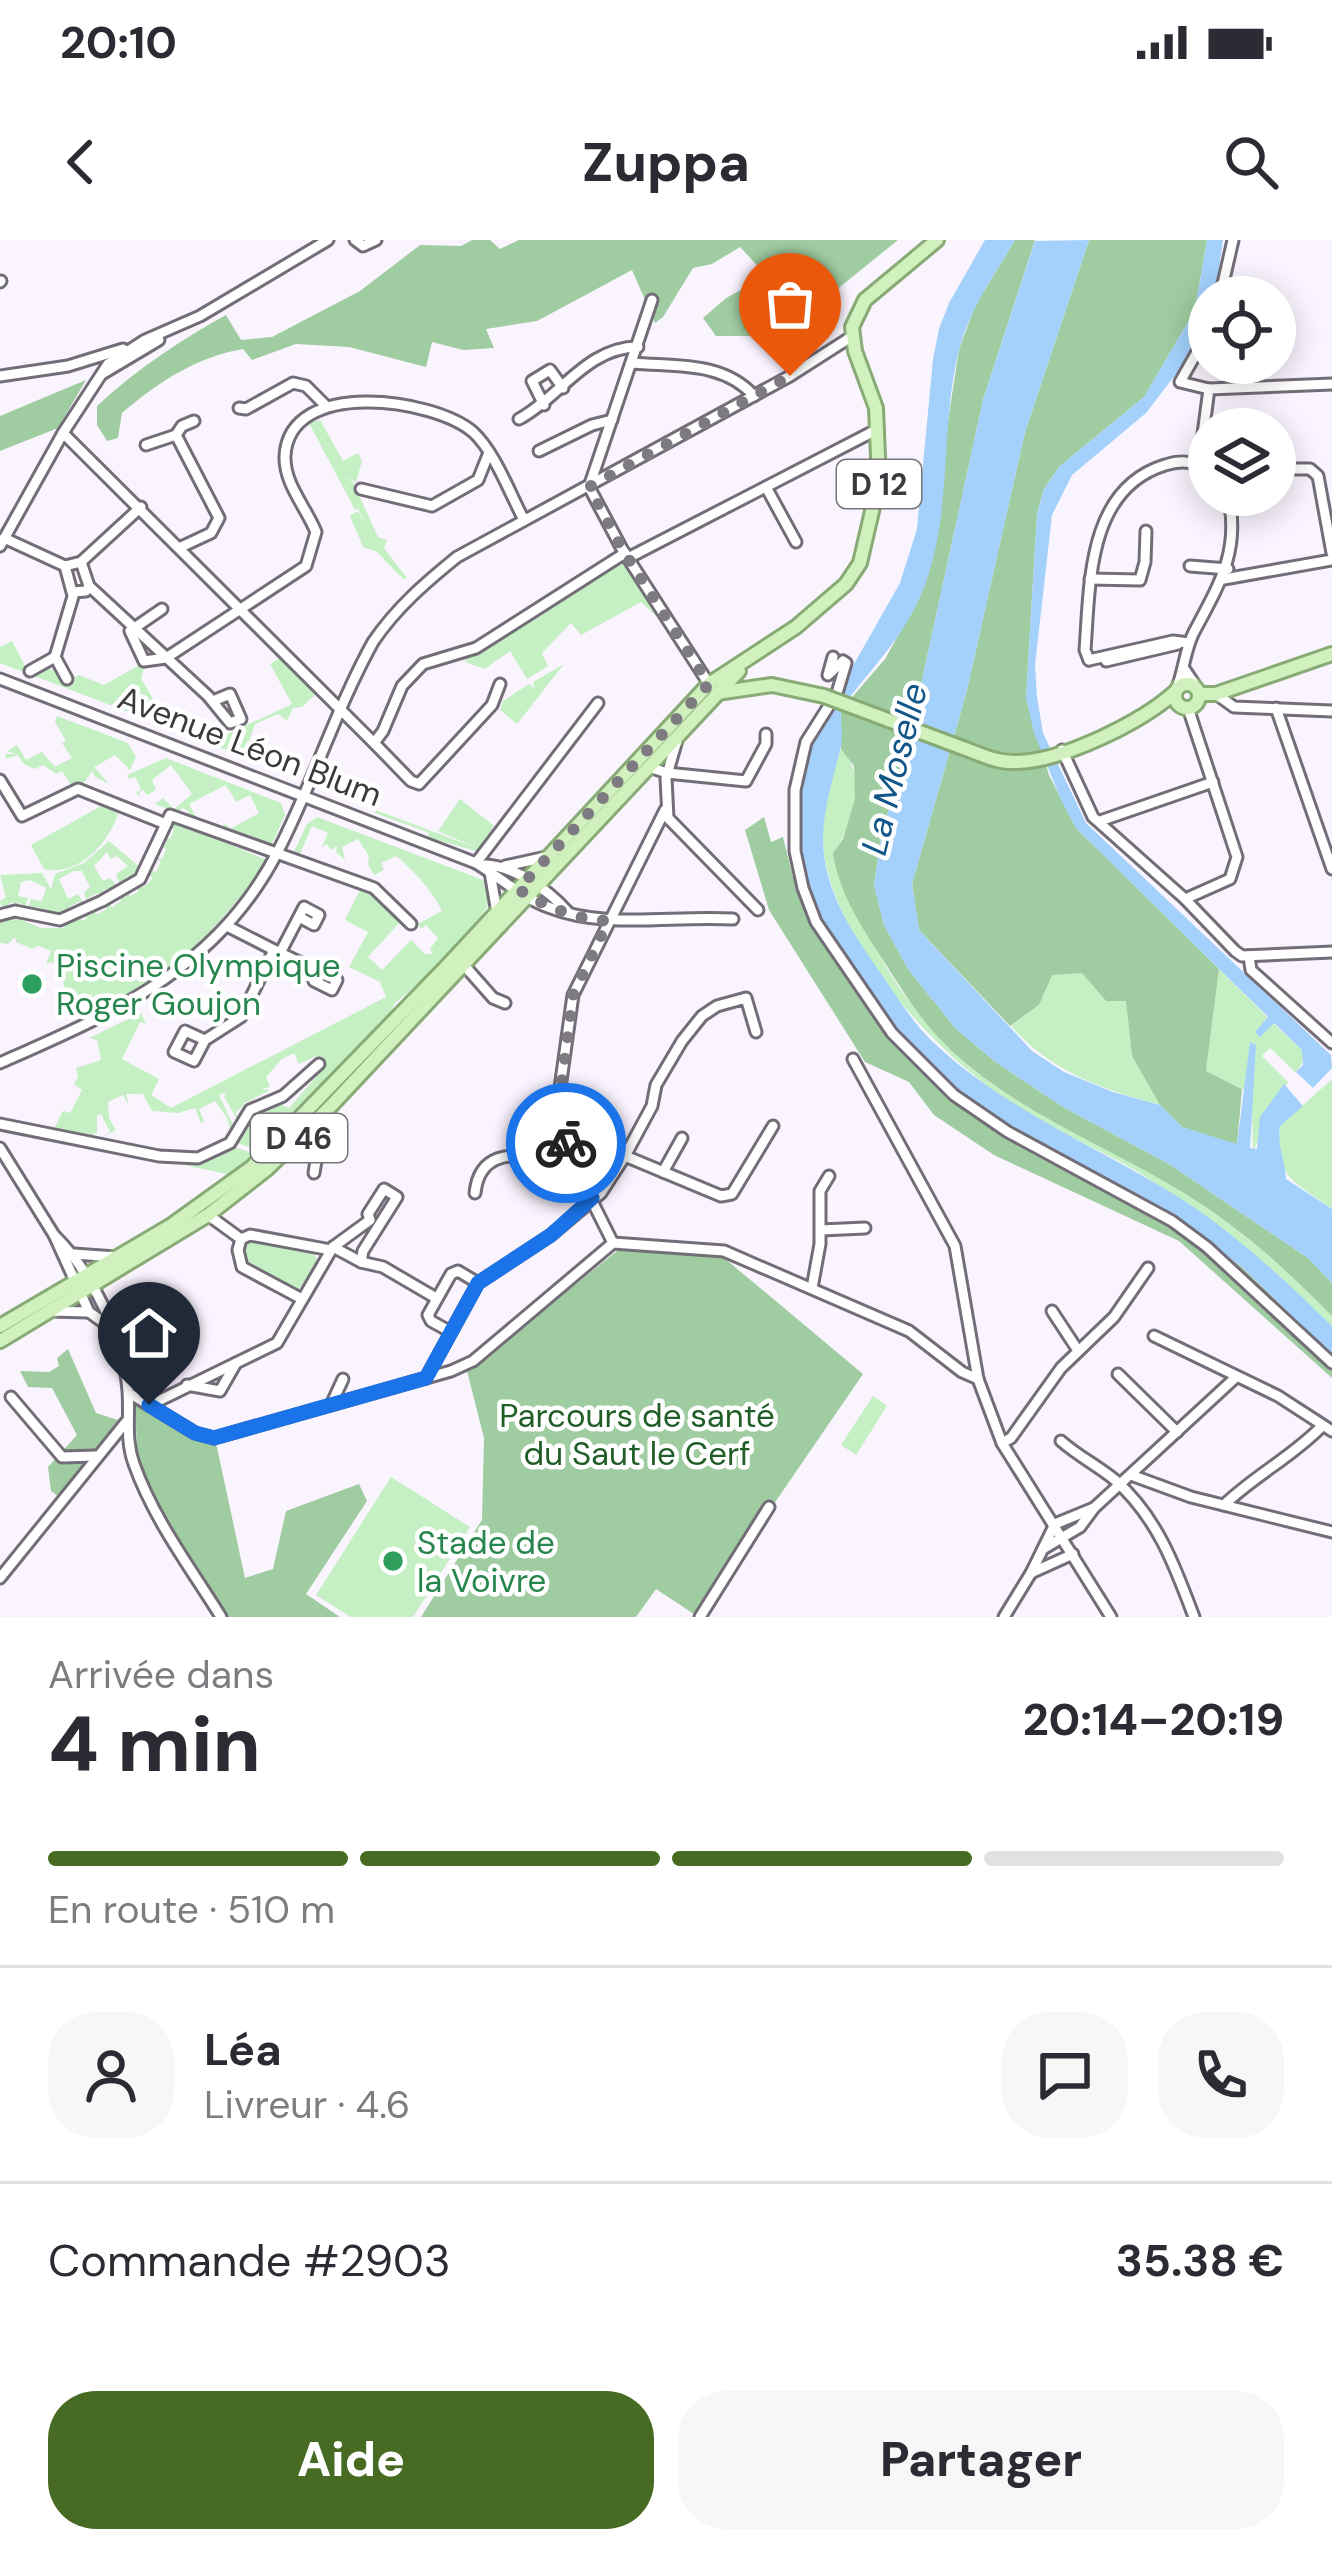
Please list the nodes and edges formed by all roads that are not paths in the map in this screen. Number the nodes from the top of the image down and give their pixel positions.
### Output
1 (328, 240) edge
2 (355, 240) edge
3 (376, 240) edge
4 (938, 240) edge
5 (1233, 240) edge
6 (1225, 276) edge
7 (652, 300) dead end
8 (171, 331) junction
9 (851, 337) junction
10 (146, 340) junction
11 (638, 346) junction
12 (97, 356) junction
13 (633, 363) junction
14 (68, 366) junction
15 (103, 374) junction
16 (0, 376) edge
17 (1188, 384) edge
18 (1332, 384) edge
19 (95, 385) junction
20 (563, 388) junction
21 (1209, 389) junction
22 (754, 396) junction
23 (544, 405) junction
24 (326, 406) junction
25 (1208, 408) edge
26 (239, 409) dead end
27 (519, 419) dead end
28 (612, 420) junction
29 (194, 421) dead end
30 (877, 430) junction
31 (63, 433) junction
32 (176, 435) junction
33 (146, 445) dead end
34 (538, 451) dead end
35 (488, 455) junction
36 (1188, 465) edge
37 (1296, 470) edge
38 (589, 487) junction
39 (766, 487) junction
40 (361, 489) dead end
41 (141, 507) junction
42 (1232, 516) edge
43 (524, 520) junction
44 (1146, 531) dead end
45 (2, 542) edge
46 (796, 542) dead end
47 (181, 547) junction
48 (627, 556) junction
49 (1332, 556) edge
50 (81, 562) junction
51 (65, 566) junction
52 (1190, 566) dead end
53 (1226, 574) junction
54 (1090, 579) junction
55 (89, 586) junction
56 (74, 593) junction
57 (240, 607) junction
58 (162, 609) dead end
59 (135, 627) junction
60 (1184, 643) junction
61 (1332, 654) edge
62 (55, 657) junction
63 (833, 657) dead end
64 (166, 658) junction
65 (752, 658) junction
66 (1185, 670) junction
67 (30, 671) dead end
68 (0, 679) edge
69 (67, 679) dead end
70 (500, 684) dead end
71 (756, 685) junction
72 (790, 688) junction
73 (1197, 690) junction
74 (1216, 694) junction
75 (711, 696) junction
76 (1180, 698) junction
77 (213, 701) dead end
78 (598, 704) dead end
79 (340, 707) junction
80 (1276, 709) junction
81 (1332, 711) edge
82 (766, 734) dead end
83 (678, 737) junction
84 (374, 743) junction
85 (1059, 751) junction
86 (649, 766) junction
87 (667, 773) junction
88 (0, 780) edge
89 (1214, 782) junction
90 (303, 794) junction
91 (665, 810) junction
92 (1100, 820) junction
93 (166, 824) junction
94 (277, 854) junction
95 (550, 862) junction
96 (478, 864) junction
97 (503, 866) junction
98 (1332, 869) edge
99 (490, 872) junction
100 (527, 888) junction
101 (1185, 898) junction
102 (551, 903) junction
103 (758, 910) dead end
104 (503, 913) junction
105 (0, 915) edge
106 (299, 916) dead end
107 (733, 919) dead end
108 (608, 921) junction
109 (411, 924) dead end
110 (227, 926) junction
111 (277, 951) junction
112 (1332, 952) edge
113 (1250, 956) junction
114 (463, 964) junction
115 (318, 971) dead end
116 (506, 1003) dead end
117 (756, 1032) dead end
118 (205, 1040) dead end
119 (1332, 1043) edge
120 (853, 1059) dead end
121 (0, 1063) edge
122 (319, 1064) dead end
123 (0, 1124) edge
124 (773, 1126) dead end
125 (304, 1134) junction
126 (682, 1138) dead end
127 (334, 1142) dead end
128 (0, 1148) edge
129 (318, 1148) junction
130 (570, 1156) junction
131 (625, 1156) junction
132 (5, 1168) edge
133 (663, 1172) junction
134 (314, 1173) dead end
135 (829, 1176) dead end
136 (475, 1193) dead end
137 (592, 1198) junction
138 (208, 1215) junction
139 (865, 1228) dead end
140 (821, 1230) junction
141 (55, 1235) junction
142 (241, 1239) junction
143 (613, 1243) junction
144 (332, 1248) junction
145 (74, 1254) junction
146 (116, 1257) junction
147 (362, 1262) junction
148 (64, 1264) junction
149 (1148, 1268) dead end
150 (106, 1278) junction
151 (478, 1283) junction
152 (83, 1284) junction
153 (812, 1288) junction
154 (56, 1293) junction
155 (436, 1298) junction
156 (302, 1299) junction
157 (104, 1305) junction
158 (51, 1311) junction
159 (1052, 1311) dead end
160 (88, 1312) junction
161 (0, 1326) edge
162 (108, 1326) junction
163 (449, 1331) junction
164 (1154, 1336) dead end
165 (0, 1341) edge
166 (1077, 1349) junction
167 (236, 1363) junction
168 (1332, 1364) edge
169 (1118, 1374) dead end
170 (426, 1378) junction
171 (1235, 1378) junction
172 (343, 1379) dead end
173 (978, 1379) junction
174 (187, 1385) junction
175 (129, 1394) junction
176 (11, 1396) dead end
177 (149, 1405) junction
178 (331, 1405) junction
179 (126, 1422) junction
180 (1327, 1429) edge
181 (1178, 1432) junction
182 (1061, 1441) dead end
183 (1002, 1443) junction
184 (96, 1456) junction
185 (1131, 1475) junction
186 (1120, 1484) junction
187 (1224, 1505) junction
188 (769, 1508) dead end
189 (1094, 1508) junction
190 (1055, 1524) junction
191 (1332, 1532) edge
192 (1064, 1540) junction
193 (1043, 1549) junction
194 (1073, 1554) junction
195 (1031, 1573) junction
196 (0, 1578) edge
197 (221, 1617) edge
198 (700, 1617) edge
199 (1004, 1617) edge
200 (1111, 1617) edge
201 (1194, 1617) edge

1 - 8 street
2 - 3 street
4 - 9 main road
5 - 6 street
7 - 11 street
8 - 10 street
8 - 15 street
9 - 22 street
9 - 30 main road, D 12
10 - 12 street
10 - 15 street
11 - 13 street
11 - 20 street
12 - 14 street
12 - 15 street
13 - 22 street
13 - 28 street
14 - 16 street
14 - 19 street
15 - 19 street
17 - 21 street
18 - 21 street
19 - 31 street
20 - 23 street
20 - 23 street
21 - 25 street
22 - 38 street
23 - 27 street
24 - 26 street
24 - 35 street
24 - 57 street
28 - 34 street
28 - 38 street
29 - 32 street
30 - 39 street
30 - 65 main road, D 12
31 - 41 street
31 - 45 street
32 - 33 street
32 - 47 street
35 - 40 street
35 - 43 street
36 - 54 street
37 - 49 street
38 - 43 street
38 - 48 street
39 - 46 street
39 - 48 street
41 - 47 street
41 - 50 street
42 - 53 street
43 - 79 street
44 - 54 street
45 - 51 street
47 - 57 street
48 - 75 street
48 - 84 street
49 - 53 street
50 - 51 street
50 - 55 street
51 - 56 street
52 - 53 street
53 - 60 street
54 - 60 street
55 - 56 street
55 - 59 street
56 - 62 street
57 - 64 street
57 - 79 street
58 - 59 street
59 - 64 street
59 - 64 street
60 - 66 street
61 - 74 main road
62 - 67 street
62 - 69 street
63 - 168 street
64 - 77 street
65 - 71 main road
65 - 75 main road, D 12
66 - 73 street
66 - 76 street
68 - 90 street, Avenue Léon Blum
70 - 84 street
71 - 72 main road
71 - 75 main road
72 - 75 main road
72 - 85 main road, bridge
73 - 74 main road
73 - 76 main road
73 - 76 main road
74 - 80 street
75 - 83 main road, D 12
75 - 95 main road, D 12
76 - 85 main road
76 - 89 street
78 - 96 street
79 - 84 street
79 - 90 street
80 - 81 street
80 - 98 street
82 - 87 street
83 - 86 main road, D 12
83 - 87 street
85 - 92 street
86 - 87 street
86 - 95 main road, D 12
87 - 91 street
88 - 93 street
89 - 92 street
89 - 101 street
90 - 94 street
90 - 96 street, Avenue Léon Blum
91 - 103 street
91 - 108 street
92 - 101 street
93 - 94 street
93 - 105 street
94 - 109 street
94 - 110 street
95 - 97 street, Avenue Léon Blum
95 - 100 main road, D 12
95 - 102 street
96 - 97 street, Avenue Léon Blum
96 - 99 street, Avenue Léon Blum
97 - 100 street, Avenue Léon Blum
99 - 100 street, Avenue Léon Blum
99 - 104 street
100 - 102 street
100 - 104 main road, D 46
101 - 113 street
102 - 104 street
102 - 108 street
104 - 114 main road, D 46
104 - 146 main road
106 - 111 street
107 - 108 street
108 - 130 street
110 - 111 street
110 - 121 street
111 - 115 street
111 - 118 street
112 - 113 street
113 - 119 street
114 - 116 street
114 - 125 main road, D 46
117 - 131 street
120 - 173 street
122 - 123 street
124 - 133 street
125 - 129 street
125 - 138 main road, D 46
126 - 133 street
127 - 129 street
128 - 132 street
129 - 134 street
130 - 136 street
130 - 137 street
131 - 133 street
131 - 137 street
132 - 141 street
135 - 140 street
137 - 143 street
137 - 151 street
138 - 142 street
138 - 150 main road, D 46
139 - 140 street
140 - 153 street
141 - 145 street
141 - 148 street
142 - 144 street
142 - 156 street
143 - 153 street
143 - 170 street
144 - 147 street
144 - 147 street
144 - 156 street
145 - 146 street
145 - 152 street
146 - 152 main road
147 - 155 street
148 - 152 street
148 - 154 street
149 - 166 street
150 - 152 main road, D 46
150 - 157 street
151 - 155 street
151 - 163 street
152 - 154 main road
152 - 157 street
152 - 158 main road, D 46
152 - 160 street
153 - 173 street
154 - 161 main road
155 - 163 street
156 - 167 street
157 - 162 street
158 - 160 street
158 - 165 main road, D 46
159 - 166 street
160 - 162 street
162 - 175 street
163 - 170 street
164 - 171 street
166 - 183 street
167 - 174 street
167 - 174 street
169 - 181 street
170 - 178 street
171 - 180 street
171 - 181 street
172 - 178 street
173 - 183 street
174 - 177 street
175 - 177 street
175 - 179 street
176 - 184 street
177 - 178 street
179 - 184 street
179 - 197 street
180 - 187 street
181 - 185 street
182 - 186 street
183 - 190 street
184 - 196 street
185 - 186 street
185 - 187 street
186 - 189 street
186 - 201 street
187 - 191 street
188 - 198 street
189 - 190 street
189 - 192 street
190 - 192 street
190 - 193 street
192 - 193 street
192 - 194 street
193 - 195 street
194 - 195 street
194 - 200 street
195 - 199 street

